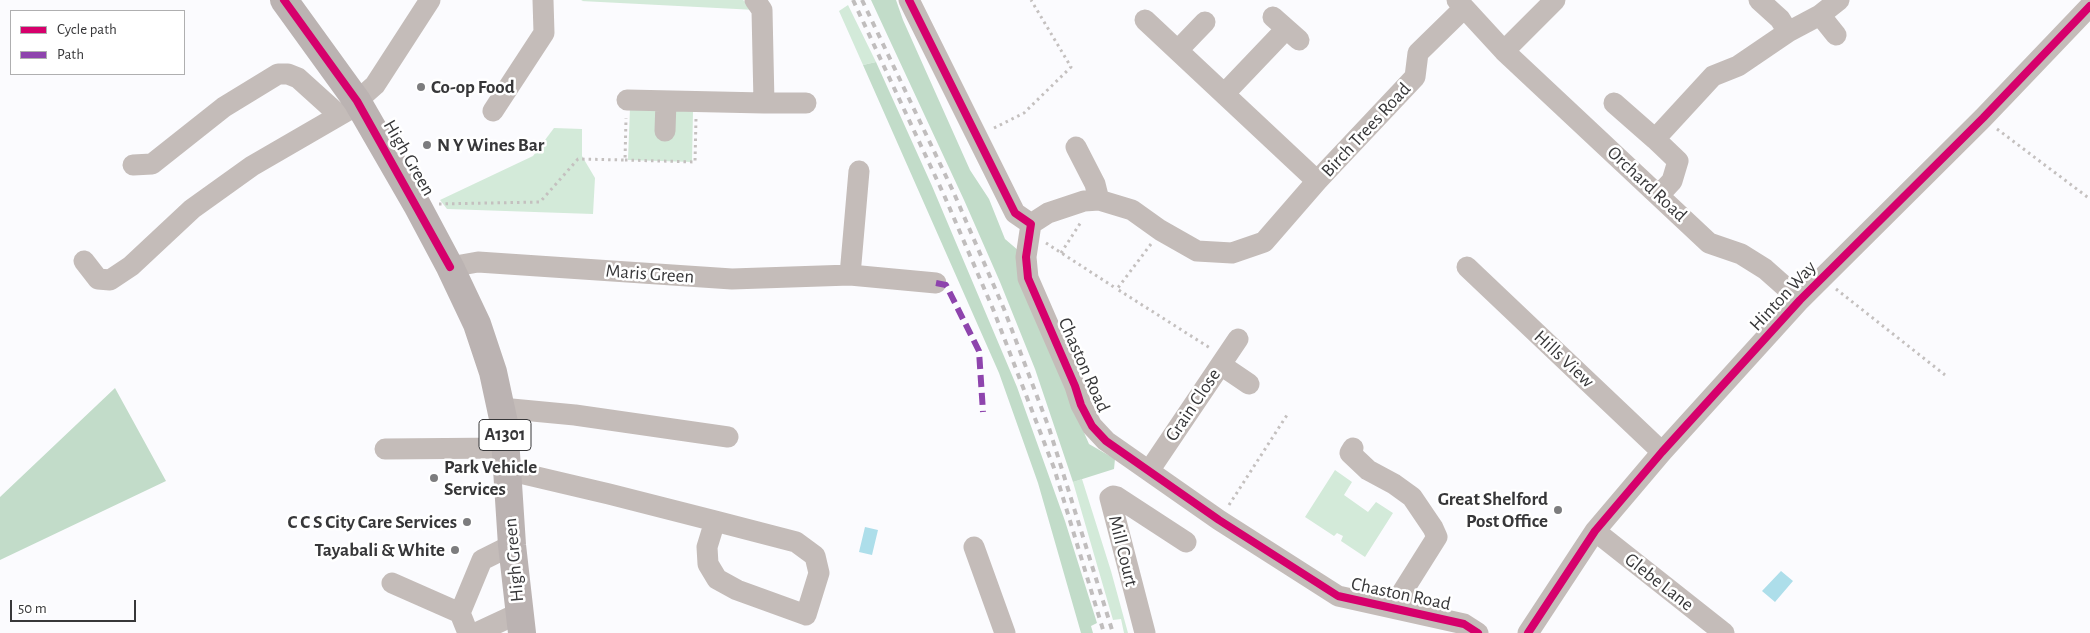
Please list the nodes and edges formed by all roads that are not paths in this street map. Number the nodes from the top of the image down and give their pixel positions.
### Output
1 (284, 0) edge
2 (430, 0) edge
3 (543, 0) edge
4 (755, 0) edge
5 (909, 0) edge
6 (1555, 0) edge
7 (1759, 0) edge
8 (1839, 0) edge
9 (1460, 4) edge
10 (2090, 6) edge
11 (1820, 15) junction
12 (1144, 19) dead end
13 (1205, 22) dead end
14 (1286, 28) dead end
15 (1788, 32) junction
16 (1836, 35) dead end
17 (1178, 50) junction
18 (1504, 51) junction
19 (1224, 93) junction
20 (627, 100) road end
21 (666, 101) junction
22 (764, 102) junction
23 (806, 103) dead end
24 (1614, 103) dead end
25 (352, 107) junction
26 (493, 111) dead end
27 (665, 131) dead end
28 (1655, 139) junction
29 (1076, 147) dead end
30 (133, 165) dead end
31 (859, 172) dead end
32 (1317, 181) junction
33 (1659, 195) junction
34 (1092, 201) junction
35 (1029, 231) junction
36 (84, 261) dead end
37 (450, 267) junction
38 (1467, 267) dead end
39 (850, 275) junction
40 (936, 283) dead end
41 (1800, 300) junction
42 (1238, 339) dead end
43 (1223, 361) junction
44 (1249, 384) dead end
45 (501, 408) junction
46 (728, 437) dead end
47 (1353, 448) dead end
48 (385, 449) dead end
49 (1662, 452) junction
50 (506, 459) junction
51 (1148, 471) junction
52 (715, 521) junction
53 (1595, 531) junction
54 (1186, 542) dead end
55 (512, 545) junction
56 (974, 547) dead end
57 (392, 583) dead end
58 (1401, 609) junction
59 (460, 613) junction
60 (520, 623) edge
61 (468, 633) edge
62 (476, 633) edge
63 (1005, 633) edge
64 (1145, 633) edge
65 (1478, 633) edge
66 (1528, 633) edge
67 (1724, 633) edge

1 - 25 main road, High Green / A1301
2 - 25 street
3 - 26 street
4 - 22 street
5 - 35 street
6 - 18 street
7 - 15 street
8 - 11 street
9 - 18 street, Orchard Road
9 - 32 street, Birch Trees Road
10 - 41 street, Hinton Way
11 - 15 street
11 - 16 street
12 - 17 street, Birch Trees Road
13 - 17 street
14 - 19 street
15 - 28 street
17 - 19 street, Birch Trees Road
18 - 33 street, Orchard Road
19 - 32 street, Birch Trees Road
20 - 21 street
21 - 22 street
21 - 27 street
22 - 23 street
24 - 28 street
25 - 30 street
25 - 36 street
25 - 37 main road, High Green / A1301
28 - 33 street
29 - 34 street
31 - 39 street
32 - 34 street, Birch Trees Road
33 - 41 street, Orchard Road
34 - 35 street
35 - 51 street, Chaston Road
37 - 39 street, Maris Green
37 - 45 main road, High Green / A1301
38 - 49 street, Hills View
39 - 40 street, Maris Green
41 - 49 street, Hinton Way
42 - 43 street, Grain Close
43 - 44 street
43 - 51 street, Grain Close
45 - 46 street
45 - 50 main road, High Green / A1301
47 - 58 street
48 - 50 street
49 - 53 street, Hinton Way
50 - 52 street
50 - 55 main road, High Green / A1301
51 - 58 street, Chaston Road
52 - 52 street
53 - 66 street, Hinton Way
53 - 67 street, Glebe Lane
54 - 64 street, Mill Court
55 - 59 street
55 - 60 main road, High Green / A1301
56 - 63 street
57 - 59 street
58 - 65 street, Chaston Road
59 - 61 street
60 - 62 street

